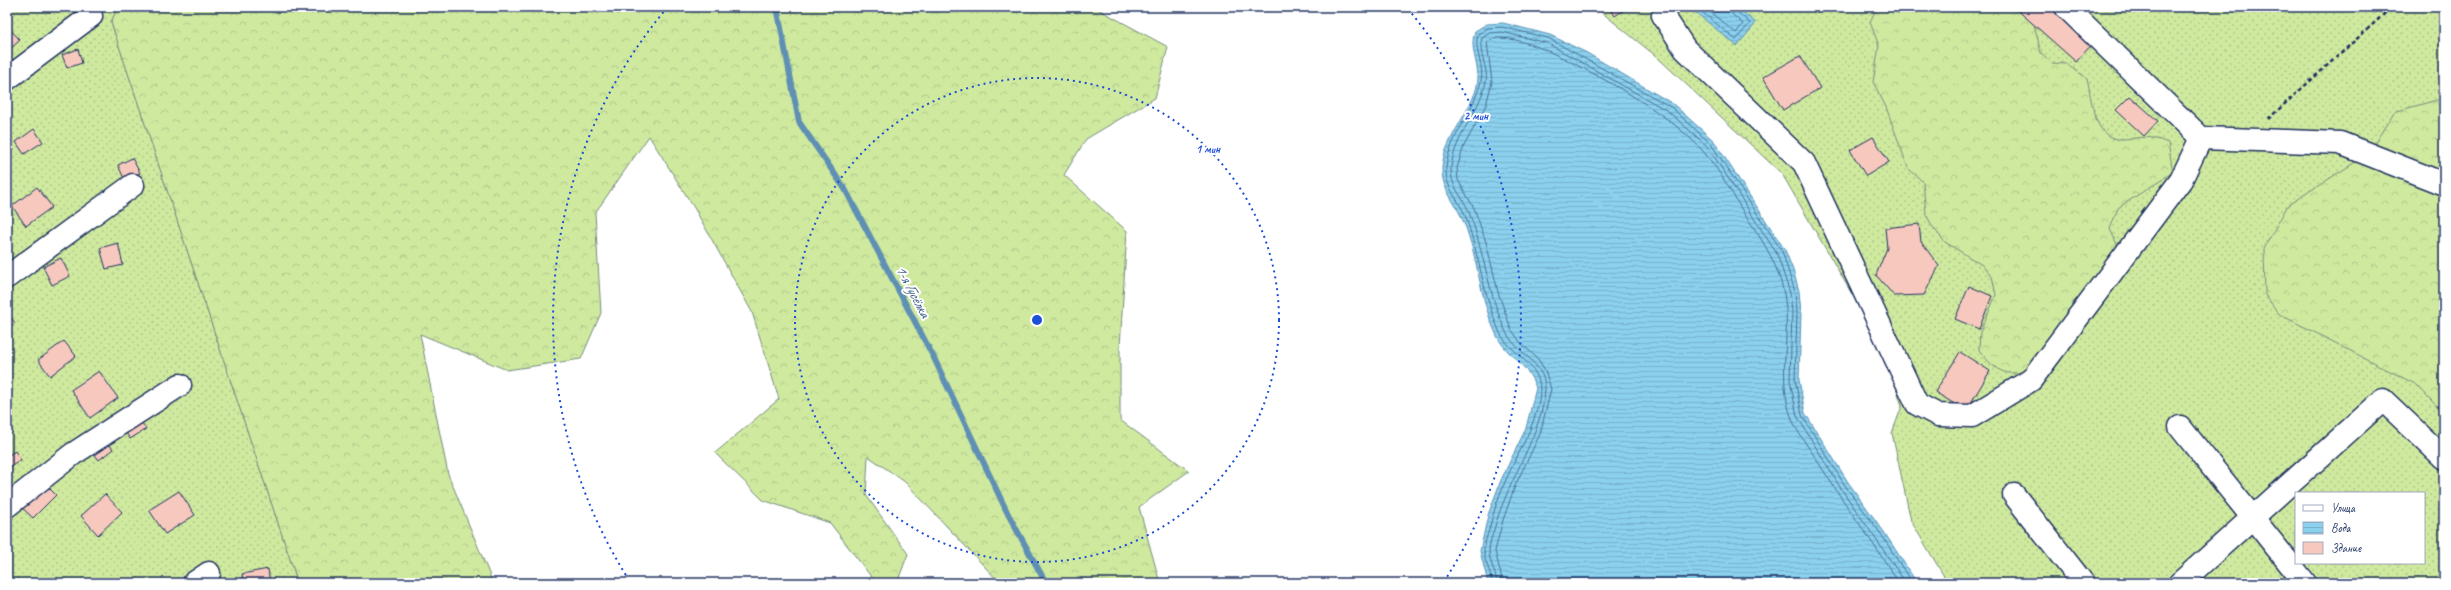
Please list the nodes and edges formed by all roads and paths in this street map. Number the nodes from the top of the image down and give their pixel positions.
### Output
1 (1668, 7) edge
2 (2392, 7) edge
3 (90, 11) edge
4 (2079, 11) edge
5 (7, 79) edge
6 (2201, 138) junction
7 (2246, 139) junction
8 (2444, 184) edge
9 (132, 185) dead end
10 (7, 277) edge
11 (180, 386) dead end
12 (2180, 428) dead end
13 (2444, 458) edge
14 (2014, 495) dead end
15 (7, 506) edge
16 (2254, 517) junction
17 (2083, 583) edge
18 (2180, 583) edge
19 (2305, 583) edge

1 - 6 street
2 - 7 path
3 - 5 street
4 - 6 street
6 - 7 street
7 - 8 street
9 - 10 street
11 - 15 street
12 - 16 street
13 - 16 street
14 - 17 street
16 - 18 street
16 - 19 street

